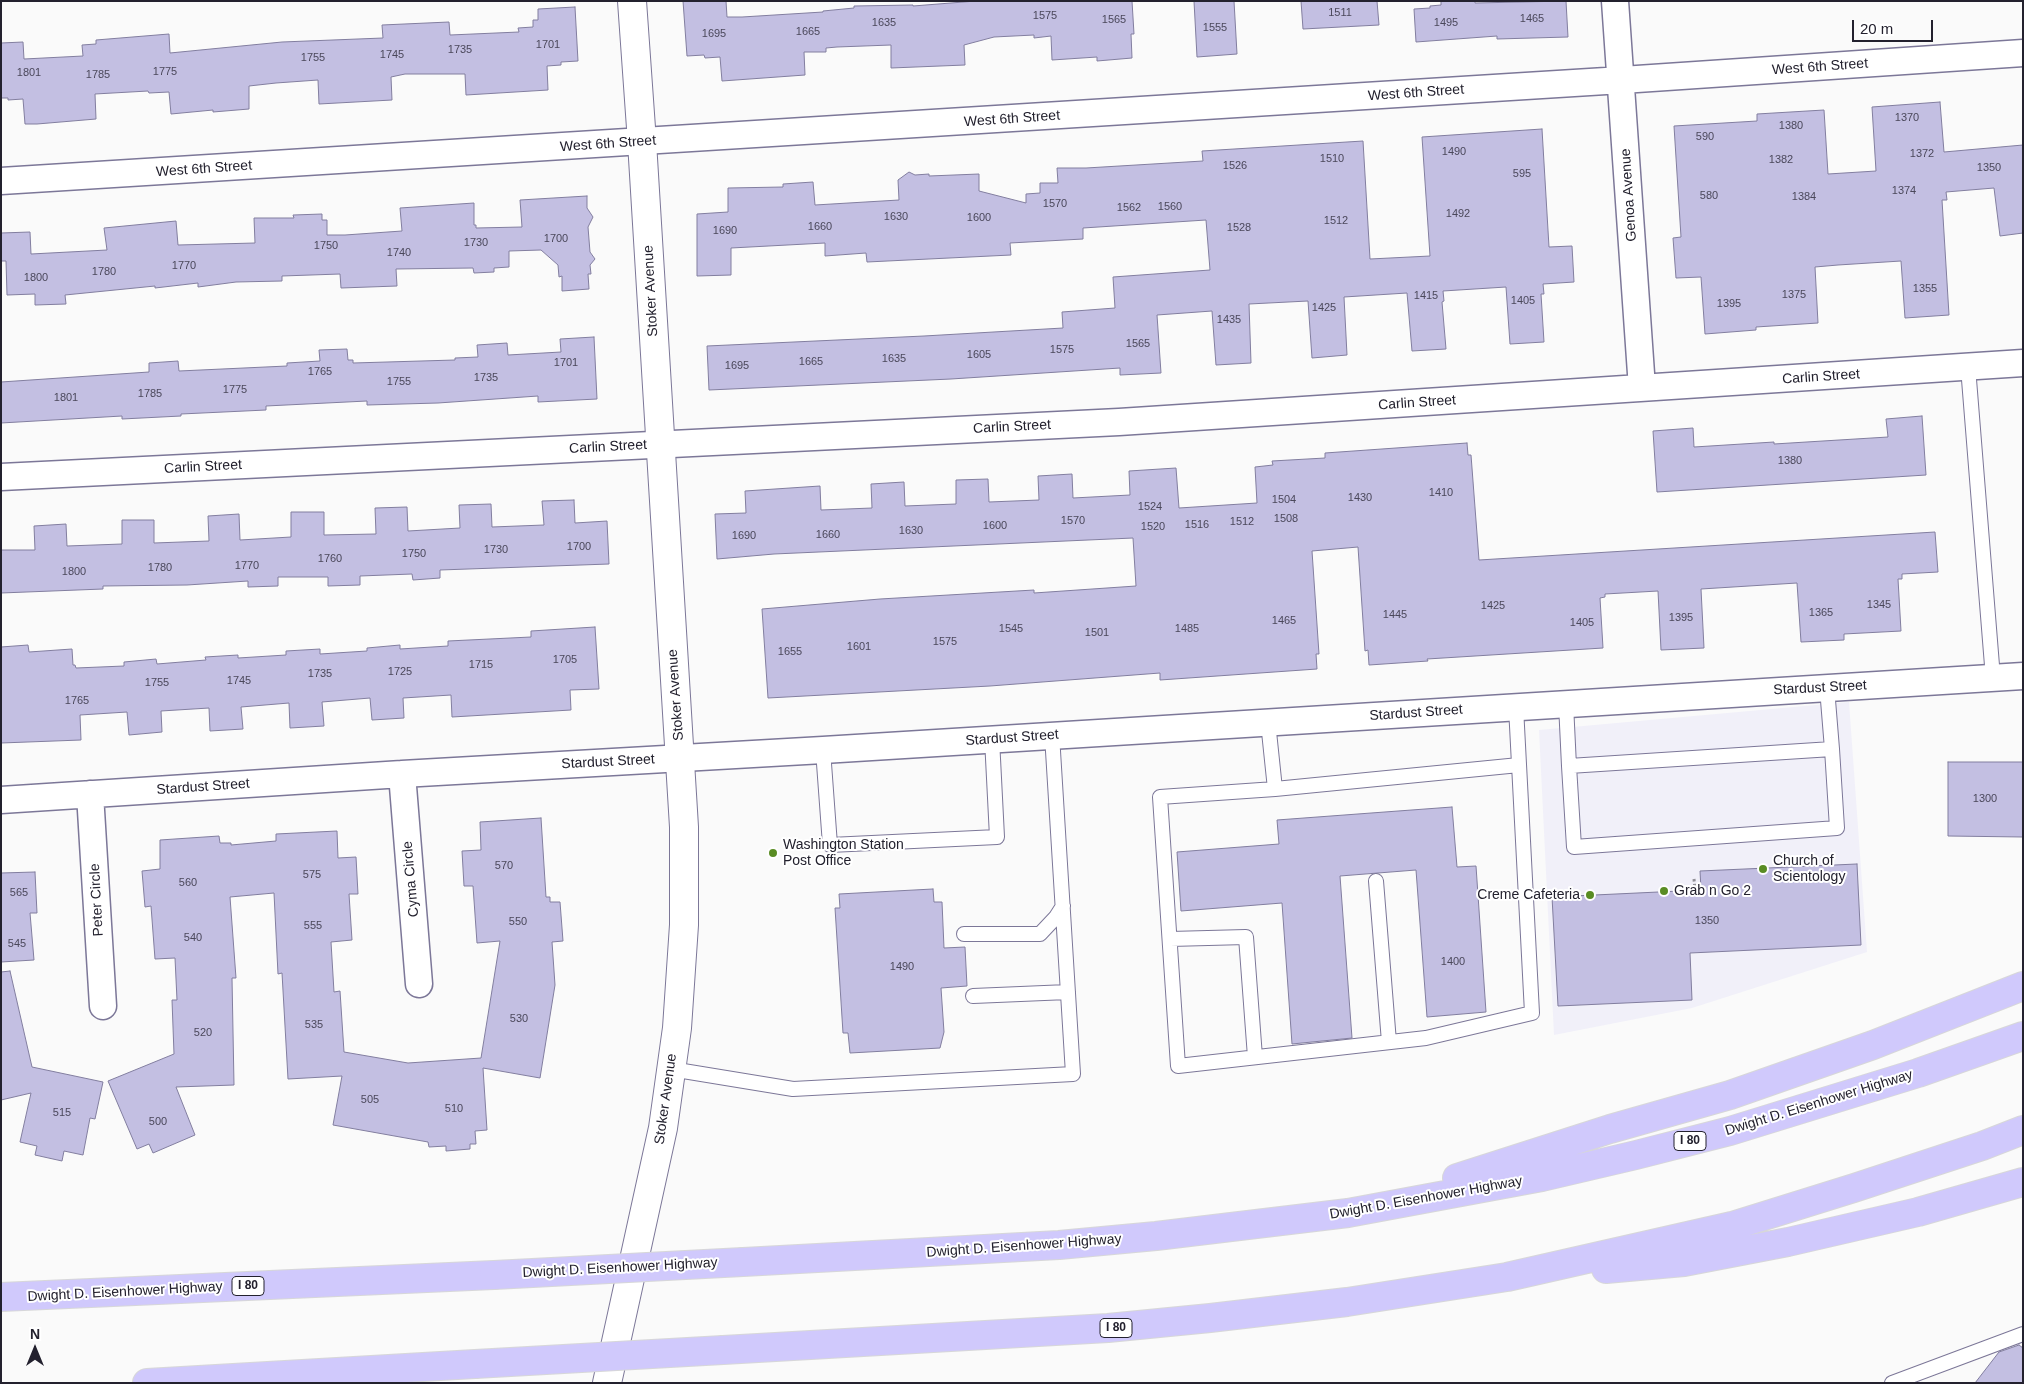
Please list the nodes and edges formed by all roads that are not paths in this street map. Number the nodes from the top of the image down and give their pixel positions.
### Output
1 (632, 1) edge
2 (1615, 1) edge
3 (2023, 53) edge
4 (1622, 80) junction
5 (642, 142) junction
6 (1, 182) edge
7 (2023, 363) edge
8 (1968, 367) junction
9 (1642, 388) junction
10 (661, 445) junction
11 (1, 477) edge
12 (2023, 676) edge
13 (1993, 678) junction
14 (1828, 688) junction
15 (1566, 704) junction
16 (1516, 707) junction
17 (1268, 722) junction
18 (1052, 736) junction
19 (992, 739) junction
20 (1832, 749) junction
21 (823, 750) junction
22 (680, 758) junction
23 (1519, 765) junction
24 (1569, 766) junction
25 (402, 774) junction
26 (1275, 789) junction
27 (90, 794) junction
28 (1, 800) edge
29 (1376, 881) dead end
30 (1062, 906) junction
31 (964, 934) dead end
32 (1170, 939) junction
33 (419, 984) dead end
34 (2023, 986) edge
35 (1068, 992) junction
36 (973, 996) dead end
37 (103, 1006) dead end
38 (2023, 1036) edge
39 (1388, 1042) junction
40 (1255, 1057) junction
41 (671, 1069) junction
42 (2023, 1130) edge
43 (2023, 1182) edge
44 (1348, 1213) junction
45 (1507, 1277) junction
46 (1, 1297) edge
47 (2023, 1334) edge
48 (147, 1383) edge
49 (607, 1383) edge
50 (1892, 1383) edge

1 - 5 street, Stoker Avenue
2 - 4 street, Genoa Avenue
3 - 4 street, West 6th Street
4 - 5 street, West 6th Street
4 - 9 street, Genoa Avenue
5 - 6 street, West 6th Street
5 - 10 street, Stoker Avenue
7 - 8 street, Carlin Street
8 - 9 street, Carlin Street
8 - 13 lane
9 - 10 street, Carlin Street
10 - 11 street, Carlin Street
10 - 22 street, Stoker Avenue
12 - 13 street, Stardust Street
13 - 14 street, Stardust Street
14 - 15 street, Stardust Street
14 - 20 lane
15 - 16 street, Stardust Street
15 - 24 lane
16 - 17 street, Stardust Street
16 - 23 lane
17 - 18 street, Stardust Street
17 - 26 lane
18 - 19 street, Stardust Street
18 - 30 lane
19 - 21 street, Stardust Street
19 - 21 lane
20 - 24 lane
20 - 24 lane
21 - 22 street, Stardust Street
22 - 25 street, Stardust Street
22 - 41 street, Stoker Avenue
23 - 26 lane
23 - 39 lane
25 - 27 street, Stardust Street
25 - 33 street, Cyma Circle
26 - 32 lane
27 - 28 street, Stardust Street
27 - 37 street, Peter Circle
29 - 39 lane
30 - 31 lane
30 - 35 lane
32 - 40 lane
32 - 40 lane
34 - 44 highway
35 - 36 lane
35 - 41 lane
38 - 44 highway, Dwight D. Eisenhower Highway / I 80
39 - 40 lane
41 - 49 street, Stoker Avenue
42 - 45 highway, I 80
43 - 45 highway
44 - 46 highway, Dwight D. Eisenhower Highway / I 80, bridge
45 - 48 highway, I 80, bridge
47 - 50 lane

